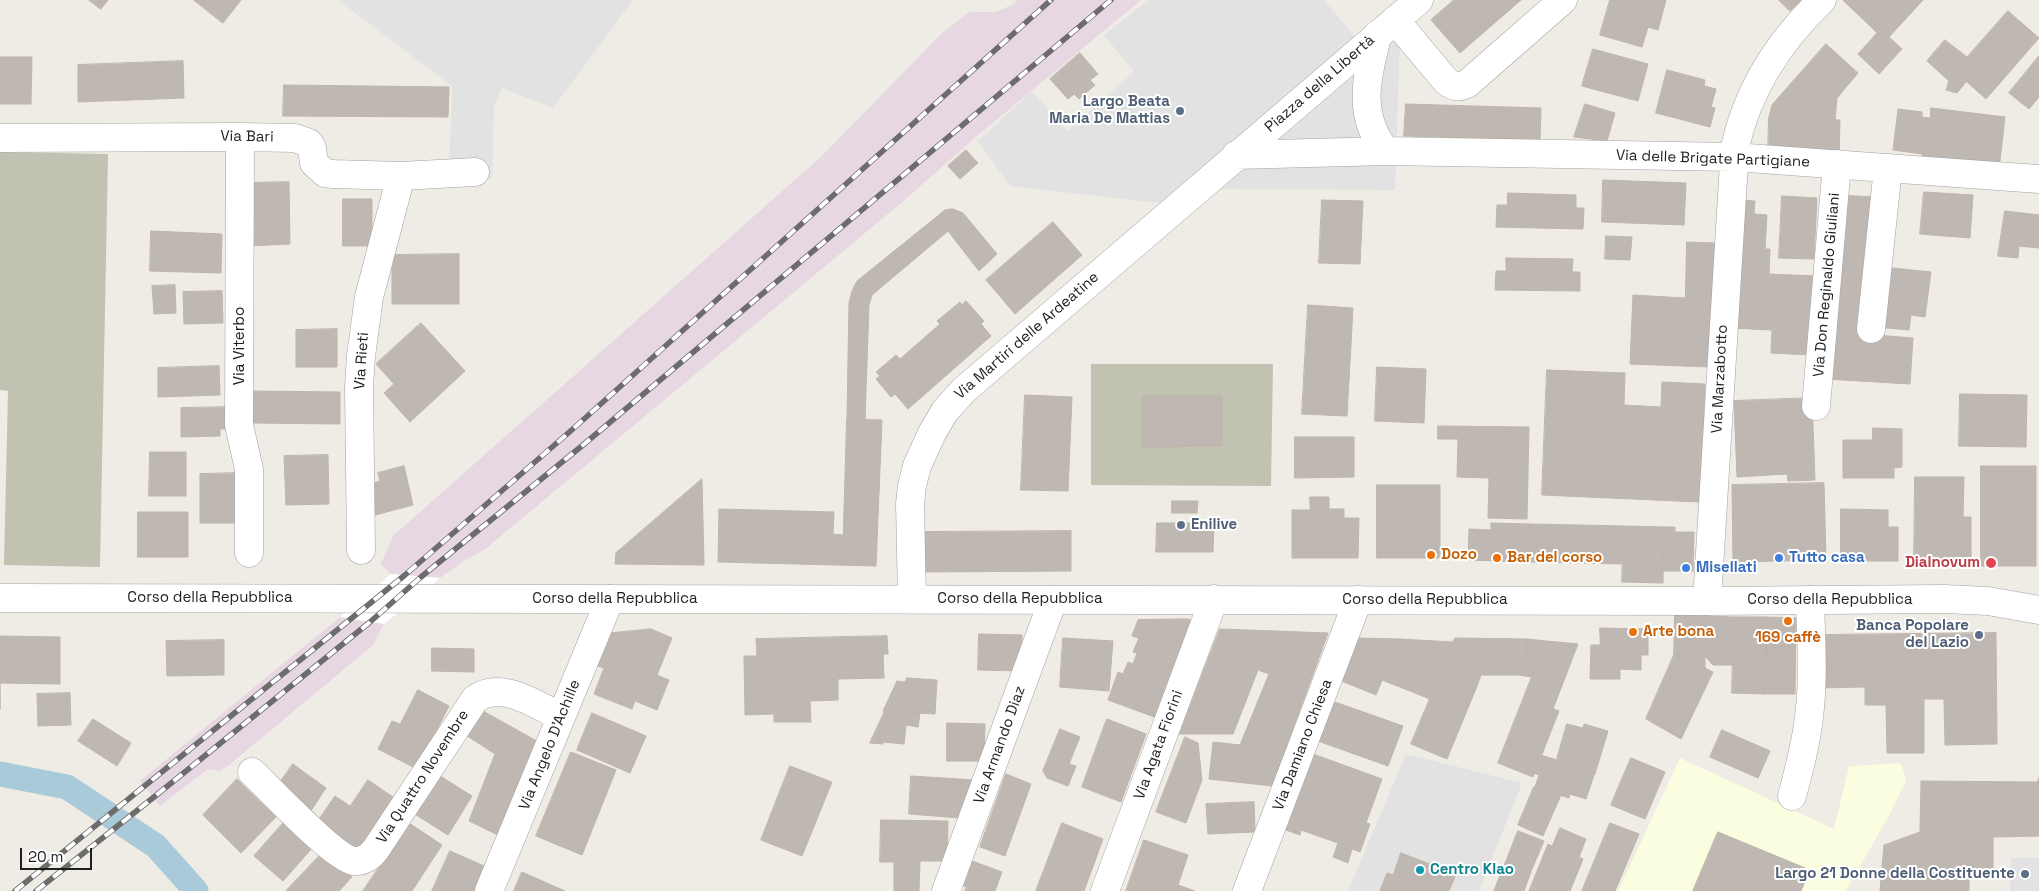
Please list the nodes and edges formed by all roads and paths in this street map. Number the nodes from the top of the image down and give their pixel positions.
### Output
1 (1418, 0) edge
2 (1822, 0) edge
3 (1556, 2) edge
4 (1386, 27) junction
5 (240, 137) junction
6 (0, 138) edge
7 (1386, 151) junction
8 (1236, 155) junction
9 (1734, 157) junction
10 (1837, 164) junction
11 (1888, 168) junction
12 (474, 172) dead end
13 (401, 176) junction
14 (2039, 179) edge
15 (1871, 329) dead end
16 (1816, 406) dead end
17 (361, 550) dead end
18 (249, 553) dead end
19 (0, 598) edge
20 (610, 599) junction
21 (912, 599) junction
22 (1214, 599) junction
23 (1053, 600) junction
24 (1358, 600) junction
25 (1810, 600) junction
26 (1707, 601) junction
27 (2039, 610) edge
28 (562, 717) junction
29 (252, 772) dead end
30 (1792, 796) dead end
31 (490, 891) edge
32 (946, 891) edge
33 (1105, 891) edge
34 (1247, 891) edge

1 - 4 street
2 - 9 street, Via Marzabotto
3 - 4 street
4 - 7 street, Piazza della Libertà
4 - 8 street, Piazza della Libertà
5 - 6 street, Via Bari
5 - 13 street, Via Bari
5 - 18 street, Via Viterbo
7 - 8 street, Piazza della Libertà
7 - 9 street, Via delle Brigate Partigiane
8 - 21 street, Via Martiri delle Ardeatine
9 - 10 street, Via delle Brigate Partigiane
9 - 26 street, Via Marzabotto
10 - 11 street, Via delle Brigate Partigiane
10 - 16 street, Via Don Reginaldo Giuliani
11 - 14 street, Via delle Brigate Partigiane
11 - 15 street
12 - 13 street, Via Bari
13 - 17 street, Via Rieti
19 - 20 street, Corso della Repubblica
20 - 21 street, Corso della Repubblica
20 - 28 street, Via Angelo D'Achille
21 - 23 street, Corso della Repubblica
22 - 23 street, Corso della Repubblica
22 - 24 street, Corso della Repubblica
22 - 33 street, Via Agata Fiorini
23 - 32 street, Via Armando Diaz
24 - 26 street, Corso della Repubblica
24 - 34 street, Via Damiano Chiesa
25 - 26 street, Corso della Repubblica
25 - 27 street, Corso della Repubblica
25 - 30 street
28 - 29 street, Via Quattro Novembre
28 - 31 street, Via Angelo D'Achille

